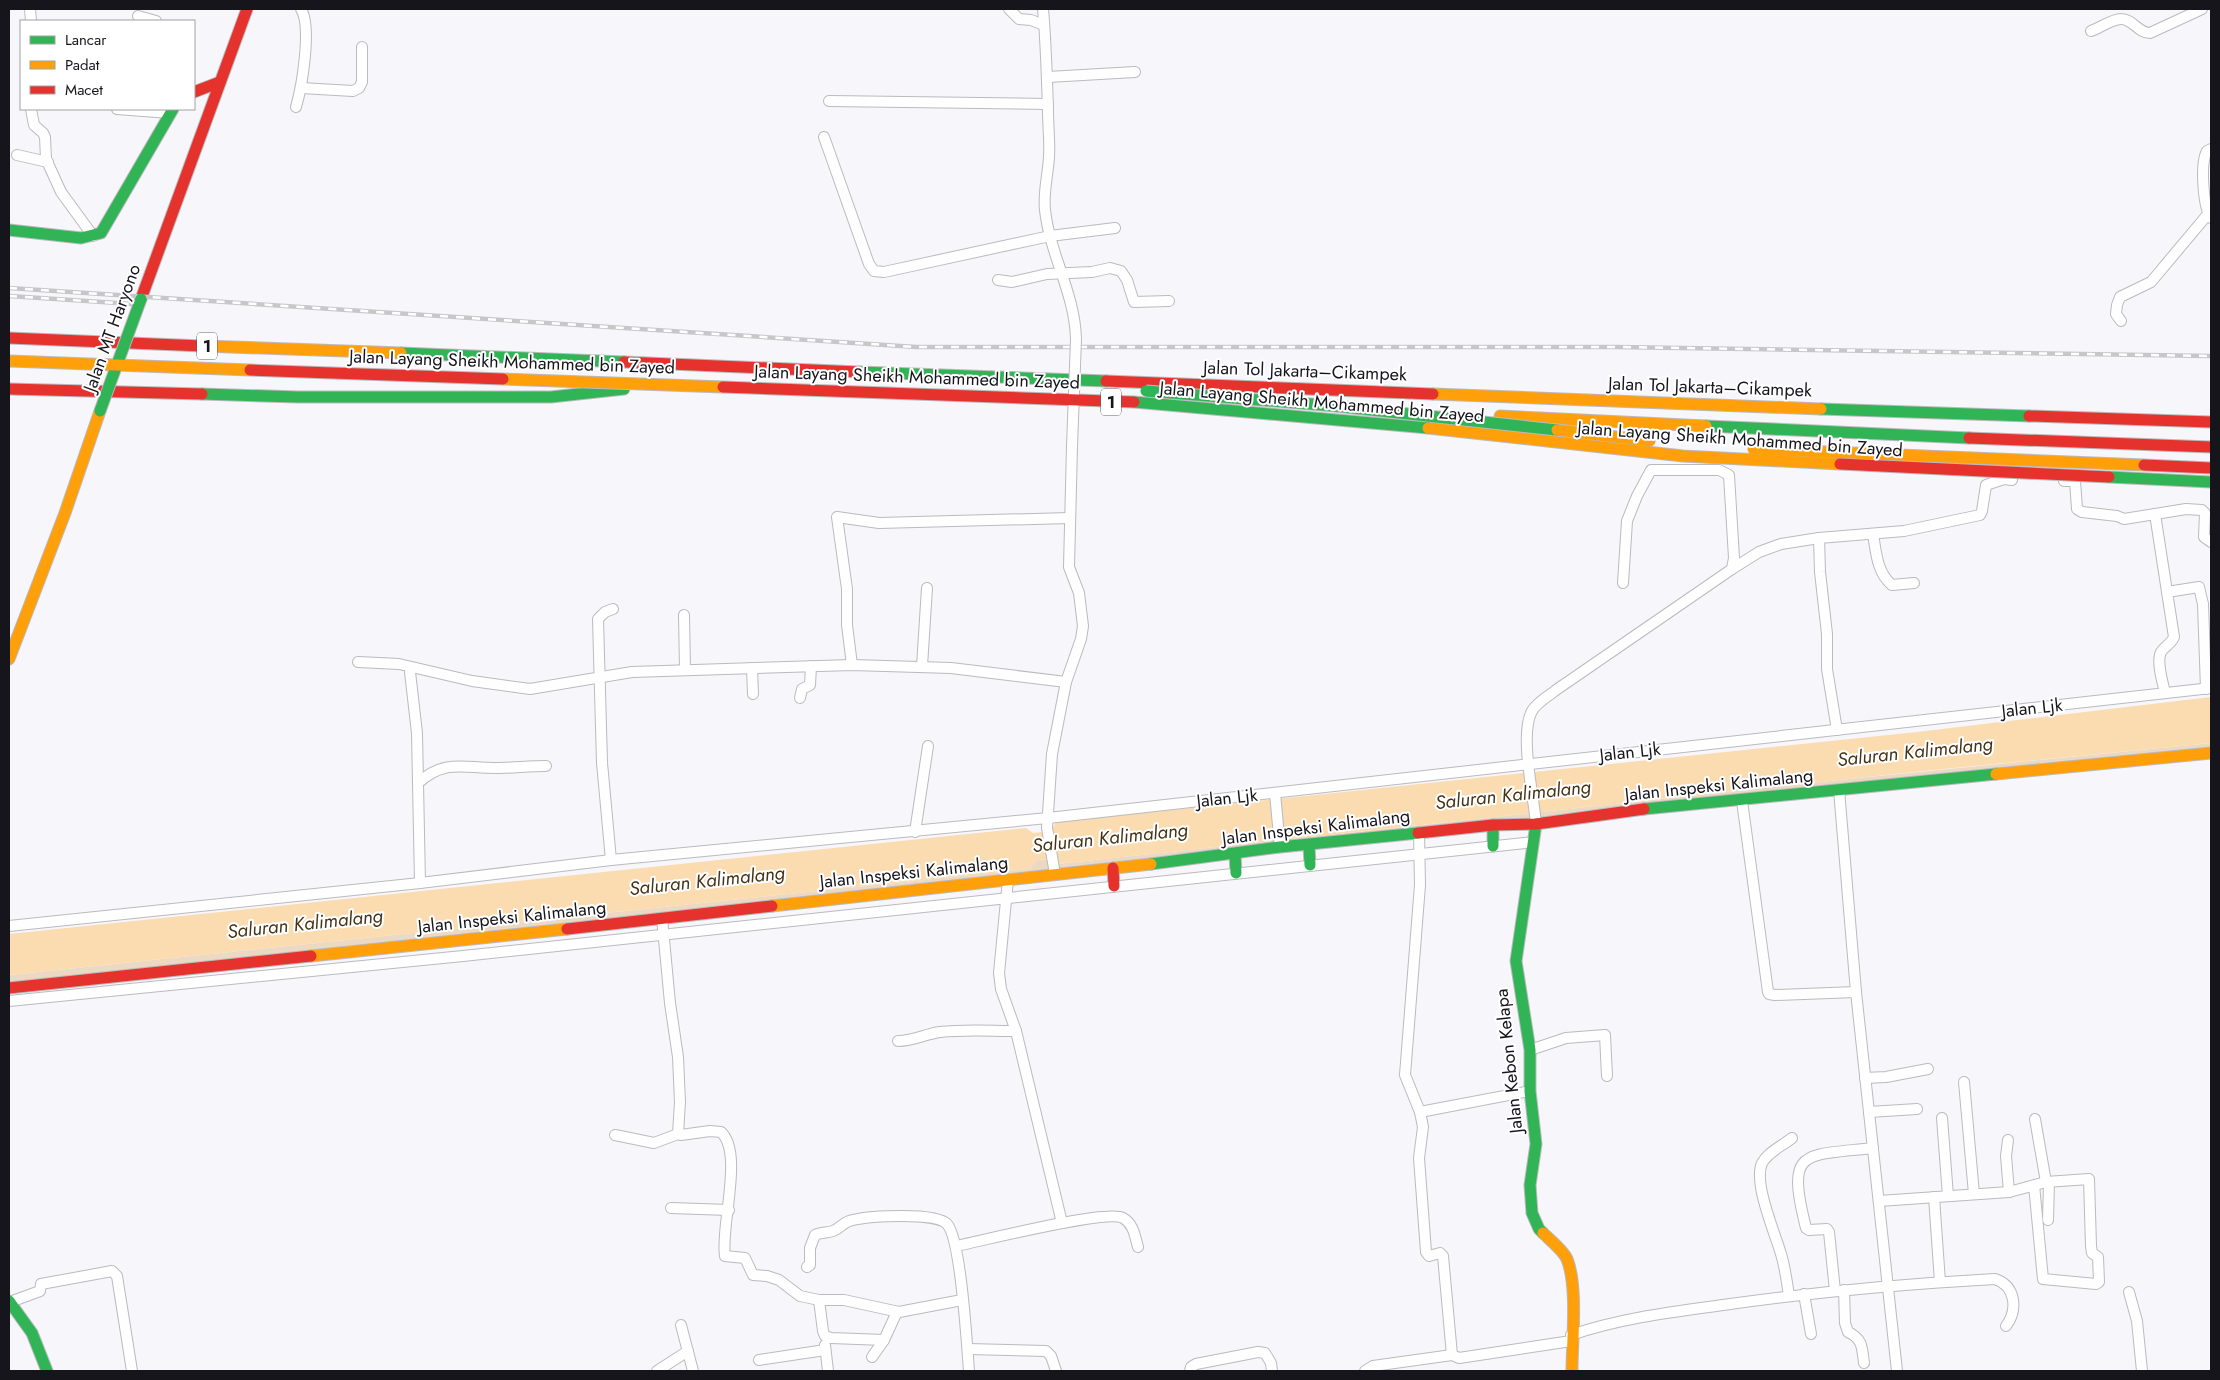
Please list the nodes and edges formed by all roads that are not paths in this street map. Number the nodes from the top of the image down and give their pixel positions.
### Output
1 (247, 9) edge
2 (300, 9) edge
3 (1009, 9) edge
4 (1043, 9) edge
5 (2202, 9) edge
6 (138, 16) dead end
7 (152, 20) edge
8 (1044, 25) junction
9 (2090, 31) dead end
10 (362, 47) dead end
11 (1135, 72) dead end
12 (1048, 77) junction
13 (220, 82) junction
14 (301, 88) junction
15 (195, 89) edge
16 (829, 101) dead end
17 (1048, 104) junction
18 (296, 107) dead end
19 (31, 110) edge
20 (144, 110) edge
21 (172, 111) edge
22 (824, 137) dead end
23 (2211, 149) edge
24 (17, 155) dead end
25 (48, 162) junction
26 (2210, 216) edge
27 (1115, 228) dead end
28 (9, 230) edge
29 (93, 236) junction
30 (1050, 236) junction
31 (1062, 274) junction
32 (998, 280) dead end
33 (1169, 301) dead end
34 (2121, 322) dead end
35 (9, 338) edge
36 (9, 351) edge
37 (9, 361) edge
38 (9, 366) edge
39 (655, 386) junction
40 (9, 389) edge
41 (2211, 422) edge
42 (2211, 447) edge
43 (2211, 468) edge
44 (2211, 482) edge
45 (2155, 514) junction
46 (1070, 518) junction
47 (1874, 534) junction
48 (1819, 538) junction
49 (2211, 542) edge
50 (1732, 569) junction
51 (1914, 582) dead end
52 (1623, 583) dead end
53 (927, 588) dead end
54 (2167, 592) junction
55 (613, 609) dead end
56 (684, 616) dead end
57 (9, 659) edge
58 (358, 662) dead end
59 (852, 665) junction
60 (810, 666) junction
61 (922, 666) junction
62 (412, 668) junction
63 (752, 668) junction
64 (685, 670) junction
65 (599, 678) junction
66 (1066, 682) junction
67 (2209, 688) edge
68 (2165, 693) junction
69 (753, 694) dead end
70 (800, 698) dead end
71 (1837, 730) junction
72 (928, 746) dead end
73 (2211, 753) edge
74 (546, 766) dead end
75 (1529, 768) junction
76 (418, 782) junction
77 (1840, 790) junction
78 (1275, 795) junction
79 (1742, 800) junction
80 (1536, 819) junction
81 (1047, 823) junction
82 (1494, 826) junction
83 (915, 832) junction
84 (1419, 832) junction
85 (1534, 842) junction
86 (1280, 845) junction
87 (1309, 845) junction
88 (1493, 846) junction
89 (1235, 854) junction
90 (1420, 854) junction
91 (611, 860) junction
92 (1310, 865) junction
93 (1112, 868) junction
94 (1236, 873) junction
95 (1055, 874) junction
96 (1008, 880) junction
97 (420, 883) junction
98 (1114, 886) junction
99 (1006, 898) junction
100 (662, 918) junction
101 (9, 926) edge
102 (664, 934) junction
103 (9, 988) edge
104 (1856, 992) junction
105 (9, 1001) edge
106 (1016, 1031) junction
107 (898, 1041) dead end
108 (1530, 1050) junction
109 (1928, 1069) dead end
110 (1607, 1076) dead end
111 (1865, 1078) junction
112 (1964, 1082) dead end
113 (1530, 1091) junction
114 (1918, 1109) dead end
115 (1420, 1112) junction
116 (1869, 1112) junction
117 (1942, 1118) dead end
118 (2035, 1119) dead end
119 (678, 1134) junction
120 (615, 1135) dead end
121 (1792, 1138) dead end
122 (2008, 1140) dead end
123 (1873, 1148) junction
124 (2048, 1182) junction
125 (2034, 1185) junction
126 (2009, 1192) junction
127 (1974, 1194) junction
128 (1948, 1196) junction
129 (1934, 1197) junction
130 (1878, 1200) junction
131 (671, 1208) dead end
132 (729, 1210) junction
133 (2048, 1220) dead end
134 (1062, 1223) junction
135 (956, 1246) junction
136 (1138, 1248) dead end
137 (806, 1267) dead end
138 (1940, 1282) junction
139 (1888, 1285) junction
140 (1839, 1290) junction
141 (2129, 1292) dead end
142 (1804, 1294) junction
143 (1789, 1296) junction
144 (819, 1300) junction
145 (962, 1300) junction
146 (9, 1302) edge
147 (899, 1312) junction
148 (681, 1326) dead end
149 (2006, 1326) dead end
150 (823, 1334) junction
151 (1811, 1334) dead end
152 (1571, 1338) junction
153 (884, 1340) junction
154 (968, 1349) junction
155 (825, 1350) junction
156 (688, 1351) junction
157 (1452, 1355) junction
158 (872, 1357) dead end
159 (759, 1360) dead end
160 (1864, 1363) dead end
161 (47, 1371) edge
162 (132, 1371) edge
163 (657, 1371) edge
164 (694, 1371) edge
165 (828, 1371) edge
166 (969, 1371) edge
167 (1056, 1371) edge
168 (1190, 1371) edge
169 (1272, 1371) edge
170 (1365, 1371) edge
171 (1572, 1371) edge
172 (1897, 1371) edge
173 (2142, 1371) edge

1 - 13 main road, Jalan MT Haryono
2 - 14 street
3 - 8 street
4 - 8 street
5 - 9 street
6 - 7 street
8 - 12 street
10 - 14 street
11 - 12 street
12 - 17 street
13 - 15 main road
13 - 57 main road, Jalan MT Haryono, bridge
14 - 18 street
16 - 17 street
17 - 30 street
19 - 25 street
20 - 21 street
21 - 29 main road
22 - 30 street
23 - 26 street
24 - 25 street
25 - 29 street
26 - 34 street
27 - 30 street
28 - 29 main road
30 - 31 street
31 - 32 street
31 - 33 street
31 - 46 street, bridge
35 - 41 main road, Jalan Tol Jakarta–Cikampek / 1
36 - 43 main road, Jalan Layang Sheikh Mohammed bin Zayed / 1, bridge
37 - 44 main road, Jalan Layang Sheikh Mohammed bin Zayed / 1, bridge
38 - 39 main road, Jalan Tol Jakarta–Cikampek / 1
39 - 40 main road
39 - 42 main road, Jalan Tol Jakarta–Cikampek / 1
45 - 47 street
45 - 49 street
45 - 54 street
46 - 59 street
46 - 66 street
47 - 48 street
47 - 51 street
48 - 50 street
48 - 71 street
50 - 52 street
50 - 75 street
53 - 61 street
54 - 67 street
54 - 68 street
55 - 65 street
56 - 64 street
58 - 62 street
59 - 60 street
59 - 61 street
60 - 63 street
60 - 70 street
61 - 66 street
62 - 65 street
62 - 76 street
63 - 64 street
63 - 69 street
64 - 65 street
65 - 91 street
66 - 81 street
67 - 68 street, Jalan Ljk
68 - 71 street, Jalan Ljk
71 - 75 street, Jalan Ljk
72 - 83 street
73 - 77 main road, Jalan Inspeksi Kalimalang
74 - 76 street
75 - 78 street, Jalan Ljk
75 - 80 street
76 - 97 street
77 - 79 main road, Jalan Inspeksi Kalimalang
77 - 104 street
78 - 81 street, Jalan Ljk
78 - 86 street
79 - 80 main road, Jalan Inspeksi Kalimalang
79 - 104 street
80 - 82 main road, Jalan Inspeksi Kalimalang
80 - 85 main road, Jalan Kebon Kelapa
81 - 83 street, Jalan Ljk
81 - 95 street
82 - 84 main road, Jalan Inspeksi Kalimalang
82 - 88 main road
83 - 91 street, Jalan Ljk
84 - 87 main road, Jalan Inspeksi Kalimalang
84 - 90 street
85 - 88 street, Jalan Inspeksi Kalimalang
85 - 108 main road, Jalan Kebon Kelapa
86 - 87 main road, Jalan Inspeksi Kalimalang
86 - 89 main road, Jalan Inspeksi Kalimalang
87 - 92 main road
88 - 90 street, Jalan Inspeksi Kalimalang
89 - 93 main road, Jalan Inspeksi Kalimalang
89 - 94 main road
90 - 92 street, Jalan Inspeksi Kalimalang
90 - 115 street
91 - 97 street, Jalan Ljk
92 - 94 street, Jalan Inspeksi Kalimalang
93 - 95 main road, Jalan Inspeksi Kalimalang
93 - 98 main road
94 - 98 street, Jalan Inspeksi Kalimalang
95 - 96 main road, Jalan Inspeksi Kalimalang
96 - 99 street
96 - 100 main road, Jalan Inspeksi Kalimalang
97 - 101 street, Jalan Ljk
98 - 99 street, Jalan Inspeksi Kalimalang
99 - 102 street, Jalan Inspeksi Kalimalang
99 - 106 street
100 - 102 street
100 - 103 main road, Jalan Inspeksi Kalimalang
102 - 105 street, Jalan Inspeksi Kalimalang
102 - 119 street
104 - 111 street
106 - 107 street
106 - 134 street
108 - 110 street
108 - 113 main road, Jalan Kebon Kelapa
109 - 111 street
111 - 116 street
112 - 127 street
113 - 115 street
113 - 152 main road, Jalan Kebon Kelapa
114 - 116 street
115 - 157 street
116 - 123 street
117 - 128 street
118 - 124 street
119 - 120 street
119 - 132 street
121 - 143 street
122 - 126 street
123 - 130 street
123 - 140 street
124 - 125 street
124 - 125 street
124 - 133 street
125 - 126 street
126 - 127 street
127 - 128 street
128 - 129 street
129 - 130 street
129 - 138 street
130 - 139 street
131 - 132 street
132 - 144 street
134 - 135 street
134 - 136 street
135 - 137 street
135 - 145 street
138 - 139 street
138 - 149 street
139 - 140 street
139 - 172 street
140 - 142 street
140 - 160 street
141 - 173 street
142 - 143 street
142 - 151 street
143 - 152 street
144 - 147 street
144 - 150 street
145 - 147 street
145 - 154 street
146 - 161 main road
146 - 162 street
147 - 153 street
148 - 156 street
150 - 153 street
150 - 155 street
152 - 157 street
152 - 171 main road, Jalan Kebon Kelapa
153 - 158 street
154 - 166 street
154 - 167 street
155 - 159 street
155 - 165 street
156 - 163 street
156 - 164 street
157 - 170 street
168 - 169 street

